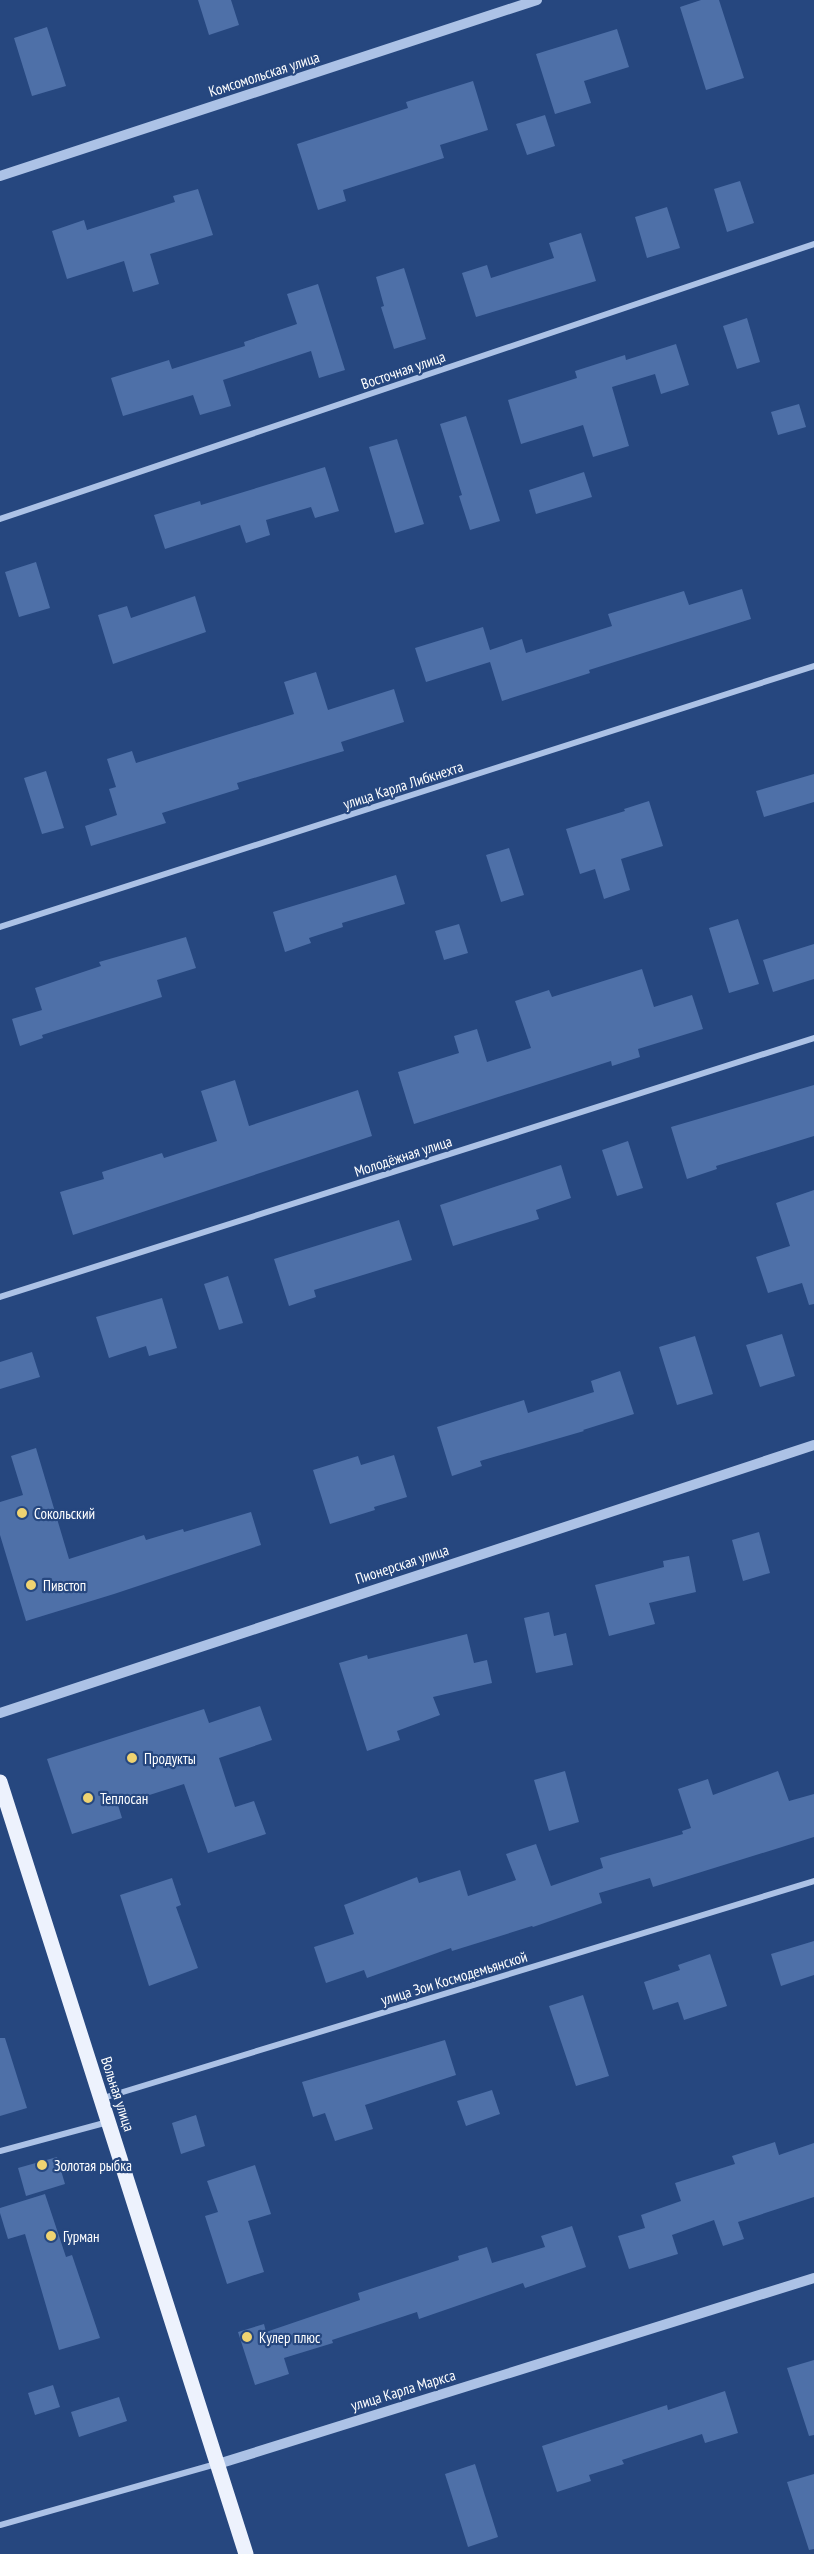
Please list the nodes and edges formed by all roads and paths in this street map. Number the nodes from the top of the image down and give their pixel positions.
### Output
1 (537, 0) edge
2 (0, 176) edge
3 (814, 244) edge
4 (0, 519) edge
5 (814, 666) edge
6 (0, 927) edge
7 (814, 1038) edge
8 (0, 1297) edge
9 (814, 1445) edge
10 (0, 1713) edge
11 (0, 1782) edge
12 (814, 1881) edge
13 (100, 2099) junction
14 (108, 2122) junction
15 (0, 2151) edge
16 (814, 2278) edge
17 (218, 2464) junction
18 (0, 2525) edge
19 (246, 2554) edge

1 - 2 street, Комсомольская улица
3 - 4 street, Восточная улица
5 - 6 street, улица Карла Либкнехта
7 - 8 street, Молодёжная улица
9 - 10 street, Пионерская улица
11 - 13 main road, Вольная улица
12 - 13 street, улица Зои Космодемьянской
13 - 14 main road, Вольная улица
14 - 15 street
14 - 17 main road, Вольная улица
16 - 17 street, улица Карла Маркса
17 - 18 street, улица Карла Маркса
17 - 19 main road, Вольная улица

